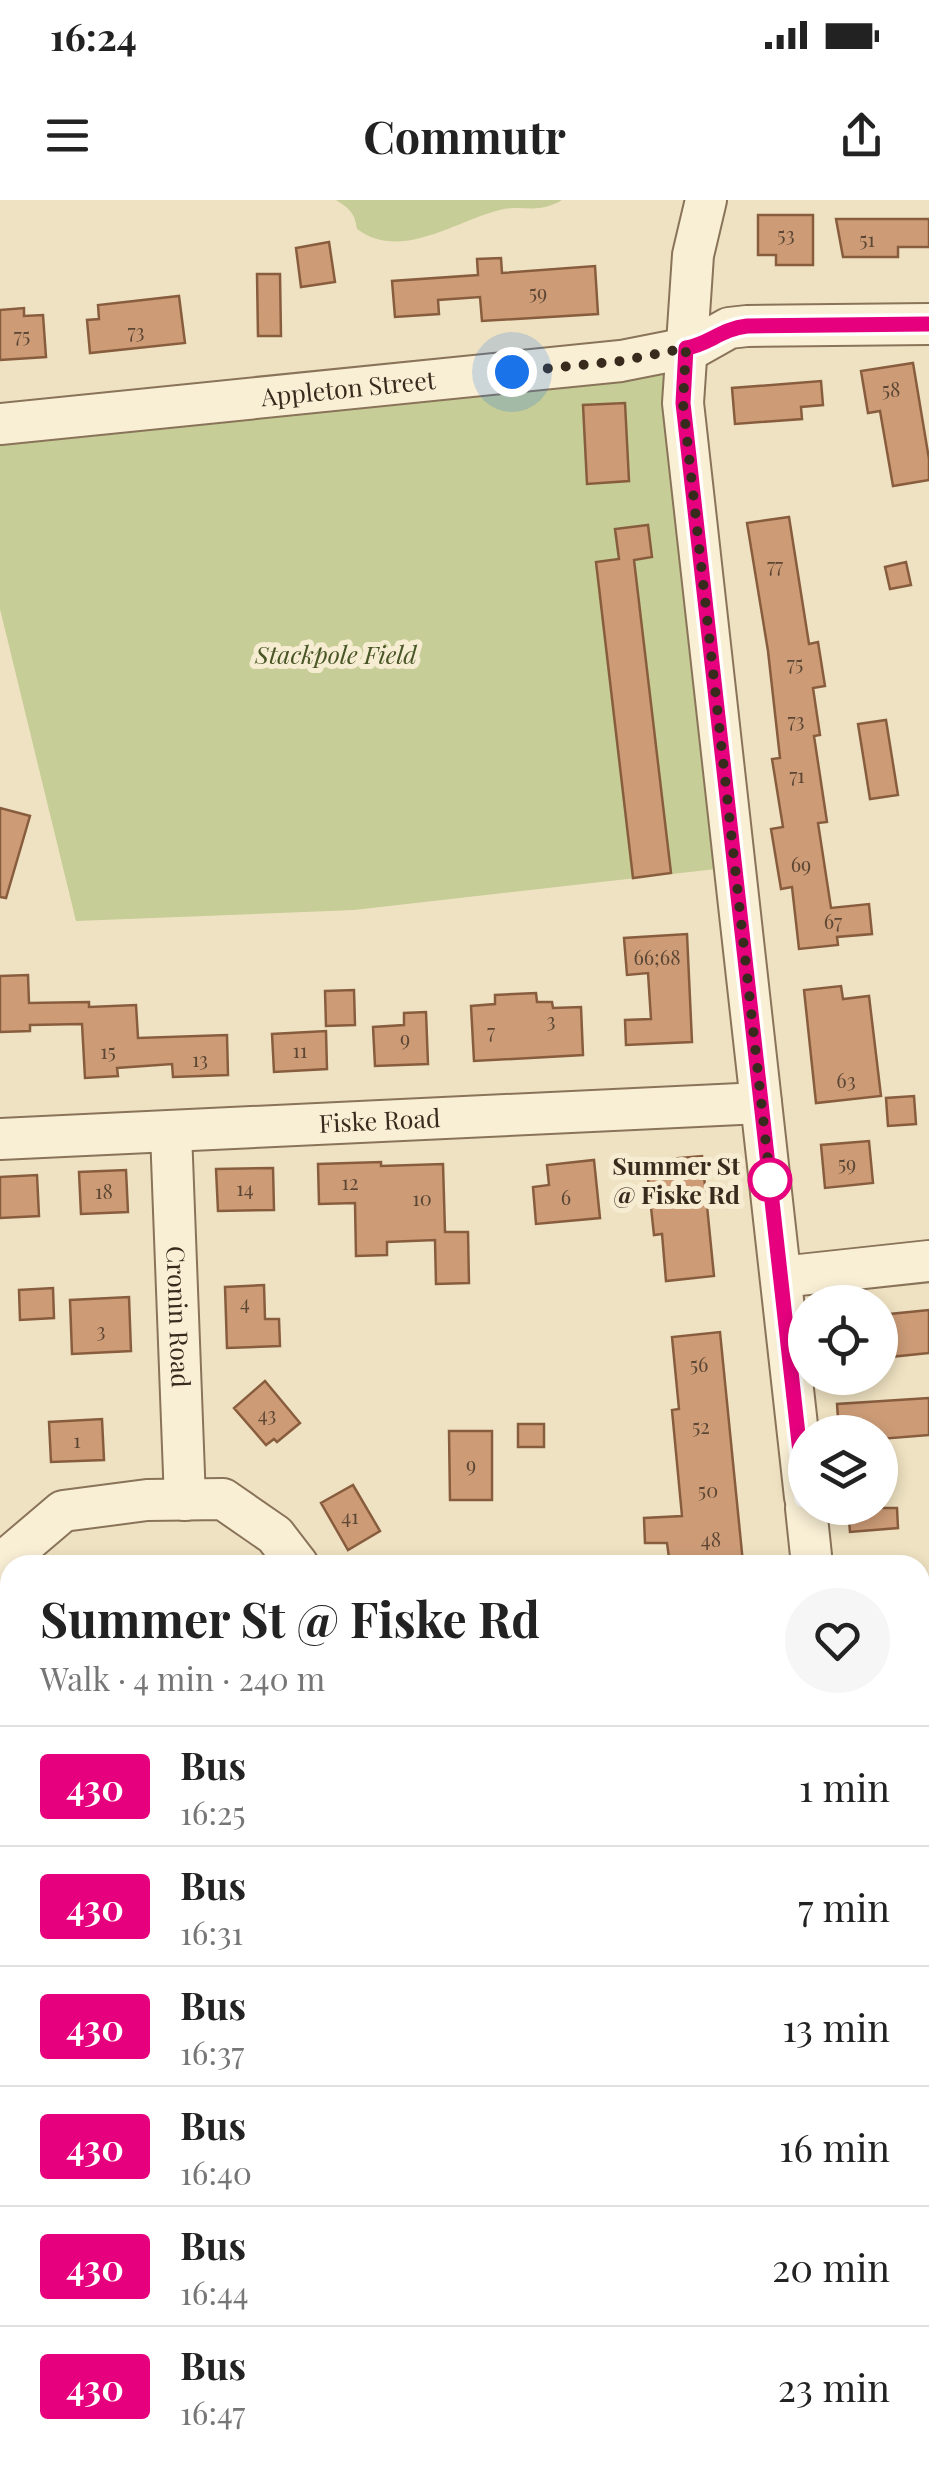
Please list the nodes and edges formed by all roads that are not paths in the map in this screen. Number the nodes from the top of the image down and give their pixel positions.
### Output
1 (706, 200) edge
2 (929, 324) edge
3 (686, 348) junction
4 (0, 424) edge
5 (761, 1103) junction
6 (171, 1132) junction
7 (0, 1139) edge
8 (929, 1261) edge
9 (780, 1277) junction
10 (796, 1415) edge
11 (185, 1500) junction
12 (808, 1525) edge
13 (11, 1555) edge
14 (290, 1555) edge
15 (811, 1555) edge

1 - 3 street
2 - 3 street, Appleton Street
3 - 4 street, Appleton Street
3 - 5 street
5 - 6 street, Fiske Road
5 - 9 street
6 - 7 street, Fiske Road
6 - 11 street, Cronin Road
8 - 9 street
9 - 10 street
11 - 13 street
11 - 14 street
12 - 15 street

